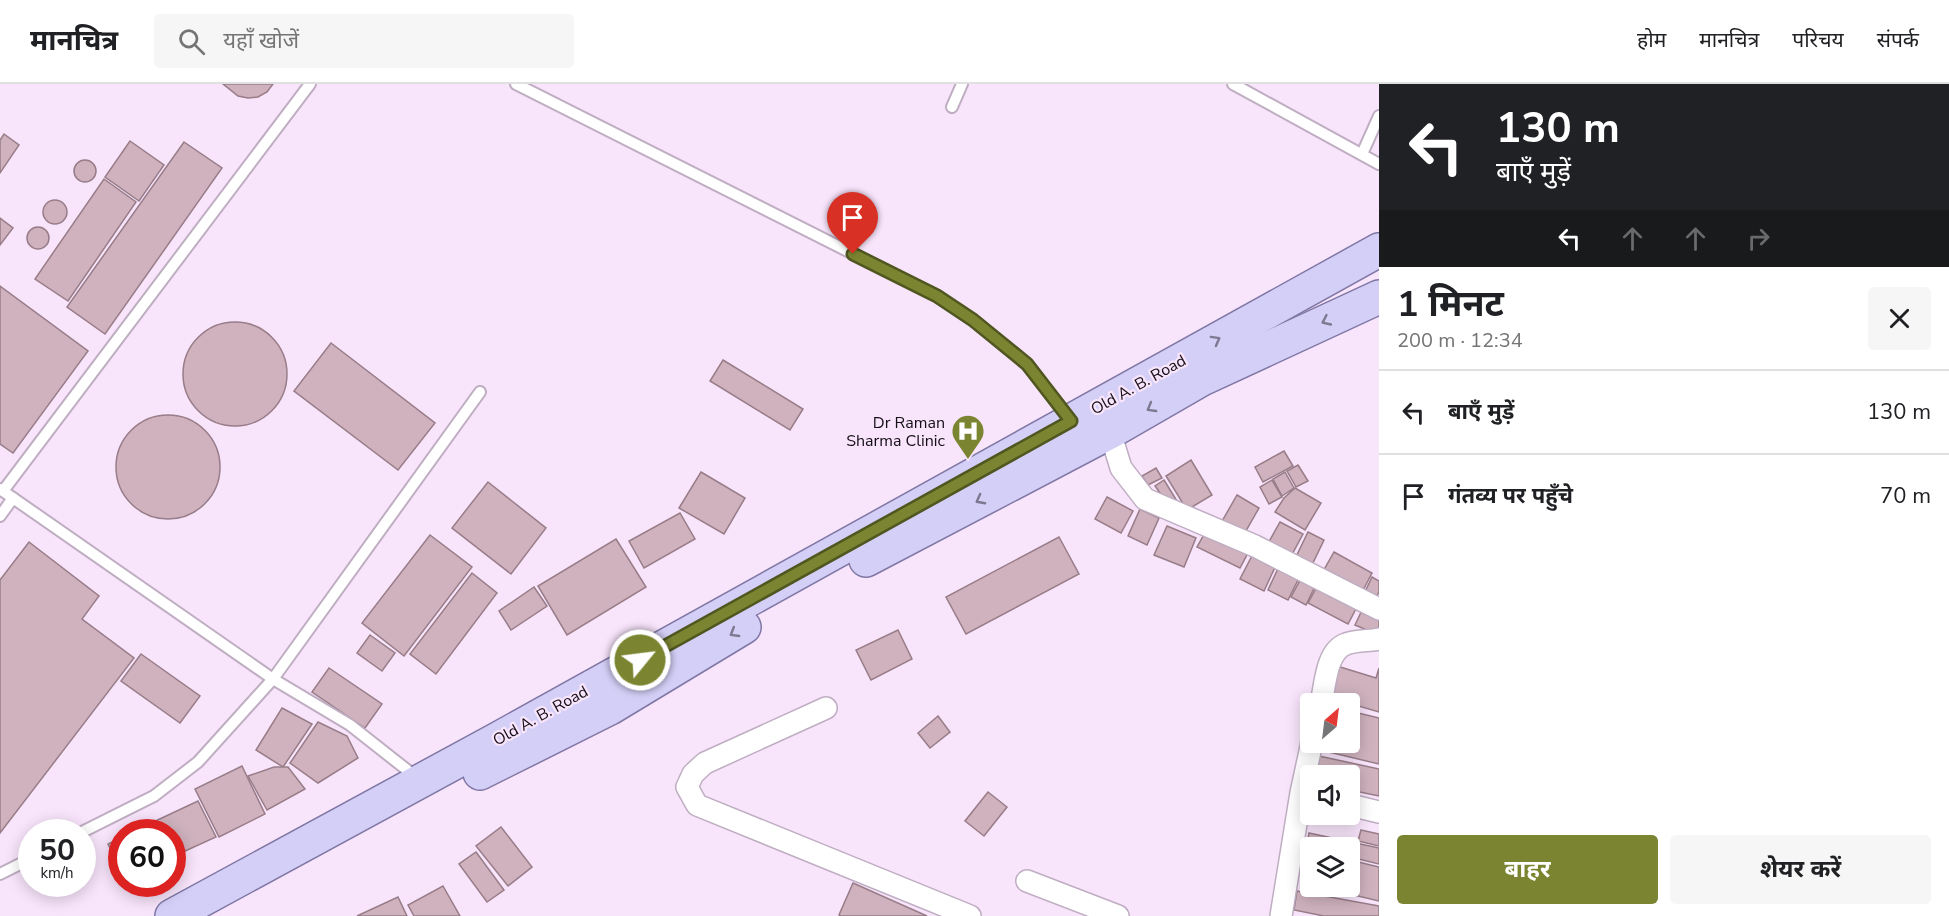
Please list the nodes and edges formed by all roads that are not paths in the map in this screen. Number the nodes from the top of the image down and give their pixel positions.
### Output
1 (310, 84) edge
2 (516, 84) edge
3 (962, 84) edge
4 (1233, 84) edge
5 (952, 106) dead end
6 (1379, 116) edge
7 (1362, 154) junction
8 (1379, 164) edge
9 (1379, 250) edge
10 (1379, 297) edge
11 (480, 392) dead end
12 (1071, 421) junction
13 (1110, 432) junction
14 (1, 490) edge
15 (13, 498) junction
16 (0, 516) edge
17 (1379, 609) edge
18 (1379, 639) edge
19 (273, 679) junction
20 (1323, 693) edge
21 (826, 708) dead end
22 (421, 781) junction
23 (1360, 807) edge
24 (1379, 812) edge
25 (1300, 823) edge
26 (96, 825) edge
27 (18, 865) edge
28 (0, 874) edge
29 (1027, 881) dead end
30 (172, 916) edge
31 (206, 916) edge
32 (970, 916) edge
33 (1118, 916) edge
34 (1281, 916) edge

1 - 14 lane
2 - 12 lane
3 - 5 lane
4 - 7 lane
6 - 7 lane
7 - 8 lane
12 -> 9 main road, Old A. B. Road
10 -> 13 main road, Old A. B. Road
11 - 19 lane
12 - 22 main road, Old A. B. Road
13 - 17 street
13 -> 31 main road, Old A. B. Road
14 - 15 lane
15 - 16 lane
15 - 19 lane
18 - 20 street
19 - 22 lane
19 - 26 lane
21 - 32 street
22 - 30 main road, Old A. B. Road
23 - 24 street
25 - 34 street
27 - 28 lane
29 - 33 street

